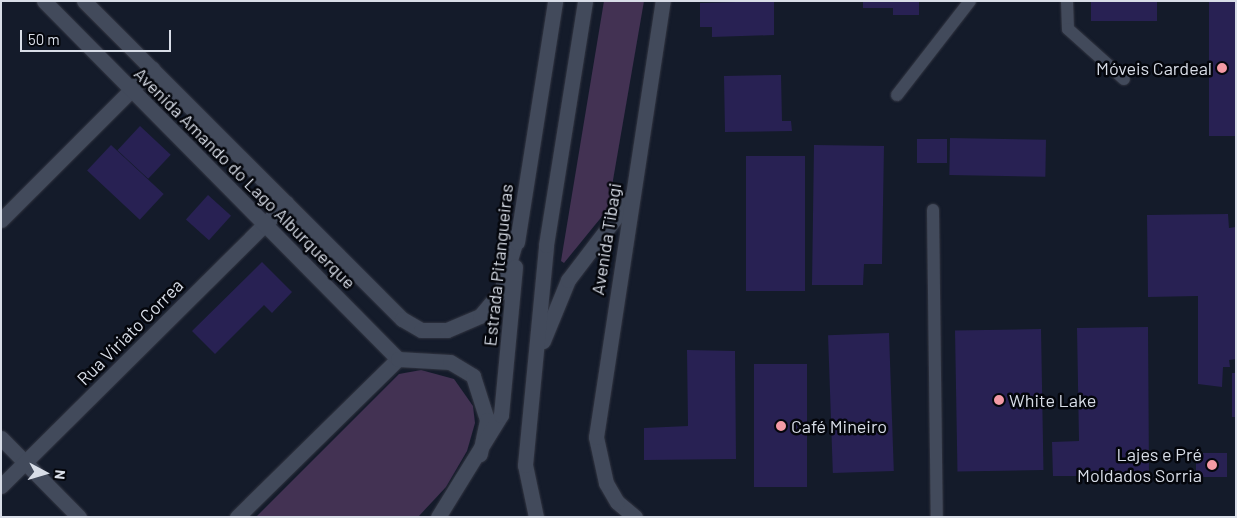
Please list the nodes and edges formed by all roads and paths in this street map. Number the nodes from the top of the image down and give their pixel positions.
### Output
1 (44, 1) edge
2 (84, 1) edge
3 (555, 1) edge
4 (585, 1) edge
5 (663, 1) edge
6 (970, 1) edge
7 (1067, 1) edge
8 (152, 69) junction
9 (1124, 79) dead end
10 (131, 90) junction
11 (897, 95) dead end
12 (632, 196) junction
13 (286, 203) junction
14 (933, 210) dead end
15 (1, 220) edge
16 (265, 223) junction
17 (518, 233) junction
18 (398, 359) junction
19 (536, 366) junction
20 (1, 438) edge
21 (480, 454) junction
22 (25, 463) junction
23 (1, 486) edge
24 (79, 517) edge
25 (237, 517) edge
26 (438, 517) edge
27 (536, 517) edge
28 (635, 517) edge
29 (937, 517) edge

1 - 10 street, Avenida Amando do Lago Alburquerque
2 - 8 street, Avenida Amando do Lago Alburquerque
3 - 17 street, Estrada Pitangueiras
4 - 19 street
5 - 12 street, Avenida Tibagi
6 - 11 lane
7 - 9 lane
8 - 10 street
8 - 13 street, Avenida Amando do Lago Alburquerque
10 - 15 street
10 - 16 street, Avenida Amando do Lago Alburquerque
12 - 19 street
12 - 28 street, Avenida Tibagi
13 - 16 street, Rua Viriato Correa
13 - 17 street, Avenida Amando do Lago Alburquerque
14 - 29 lane
16 - 18 street, Avenida Amando do Lago Alburquerque
16 - 22 street, Rua Viriato Correa
17 - 21 street, Estrada Pitangueiras
18 - 21 street
18 - 25 street
19 - 27 street
20 - 22 street
21 - 26 street, Estrada Pitangueiras
22 - 23 street, Rua Viriato Correa
22 - 24 street

